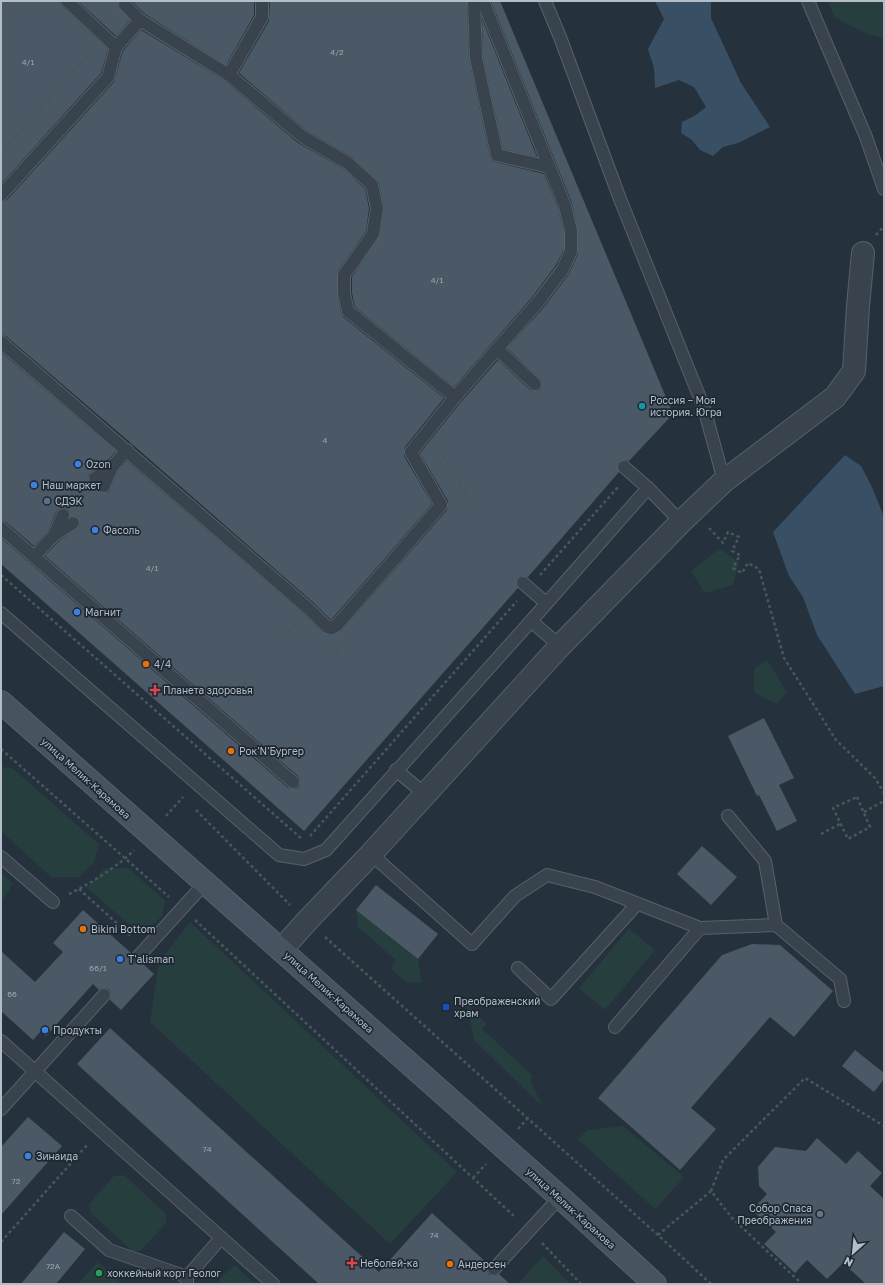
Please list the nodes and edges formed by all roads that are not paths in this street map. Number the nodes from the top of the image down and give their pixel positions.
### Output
1 (67, 1) edge
2 (262, 1) edge
3 (474, 1) edge
4 (482, 1) edge
5 (545, 1) edge
6 (808, 1) edge
7 (125, 5) dead end
8 (140, 20) junction
9 (116, 47) junction
10 (229, 75) junction
11 (550, 168) junction
12 (884, 189) edge
13 (1, 195) edge
14 (863, 253) dead end
15 (1, 342) edge
16 (498, 350) junction
17 (534, 384) dead end
18 (455, 397) junction
19 (127, 450) junction
20 (624, 467) dead end
21 (724, 481) junction
22 (100, 482) dead end
23 (648, 488) junction
24 (63, 515) dead end
25 (681, 522) junction
26 (73, 523) dead end
27 (1, 528) edge
28 (54, 534) junction
29 (34, 557) junction
30 (526, 585) road end
31 (546, 603) junction
32 (1, 613) edge
33 (531, 621) junction
34 (560, 646) junction
35 (1, 702) edge
36 (396, 770) junction
37 (293, 782) dead end
38 (426, 795) junction
39 (728, 816) dead end
40 (371, 854) junction
41 (1, 857) edge
42 (205, 883) junction
43 (53, 902) road end
44 (637, 904) junction
45 (776, 925) junction
46 (700, 928) junction
47 (282, 950) junction
48 (137, 958) dead end
49 (518, 968) dead end
50 (104, 995) dead end
51 (844, 1000) dead end
52 (615, 1028) dead end
53 (1, 1041) edge
54 (36, 1072) junction
55 (1, 1110) edge
56 (560, 1198) junction
57 (71, 1216) dead end
58 (221, 1238) junction
59 (494, 1269) dead end
60 (187, 1280) edge
61 (273, 1284) edge
62 (655, 1284) edge

1 - 9 lane
2 - 10 lane
3 - 11 lane
4 - 11 lane
5 - 21 lane
6 - 12 lane
7 - 8 lane
8 - 9 lane
8 - 10 lane
9 - 13 lane
10 - 18 lane
11 - 16 lane
14 - 21 street
15 - 19 lane
16 - 17 lane
16 - 18 lane
18 - 19 lane
19 - 22 lane
20 - 23 lane
21 - 25 street
23 - 25 lane
23 - 31 lane
24 - 28 lane
25 - 34 street
26 - 28 lane
27 - 29 lane
28 - 29 lane
29 - 37 lane
30 - 31 lane
31 - 33 lane
32 - 36 lane
33 - 34 lane
33 - 36 lane
34 - 38 street
35 - 42 main road, улица Мелик-Карамова
36 - 38 lane
38 - 40 street
39 - 45 lane
40 - 44 lane
40 - 47 street
41 - 43 lane
42 - 47 main road, улица Мелик-Карамова
42 - 48 lane
44 - 46 lane
44 - 49 lane
45 - 46 lane
45 - 51 lane
46 - 52 lane
47 - 56 main road, улица Мелик-Карамова
50 - 54 lane
53 - 54 lane
54 - 55 lane
54 - 58 lane
56 - 59 lane
56 - 62 main road, улица Мелик-Карамова
57 - 60 lane
58 - 60 lane
58 - 61 lane

